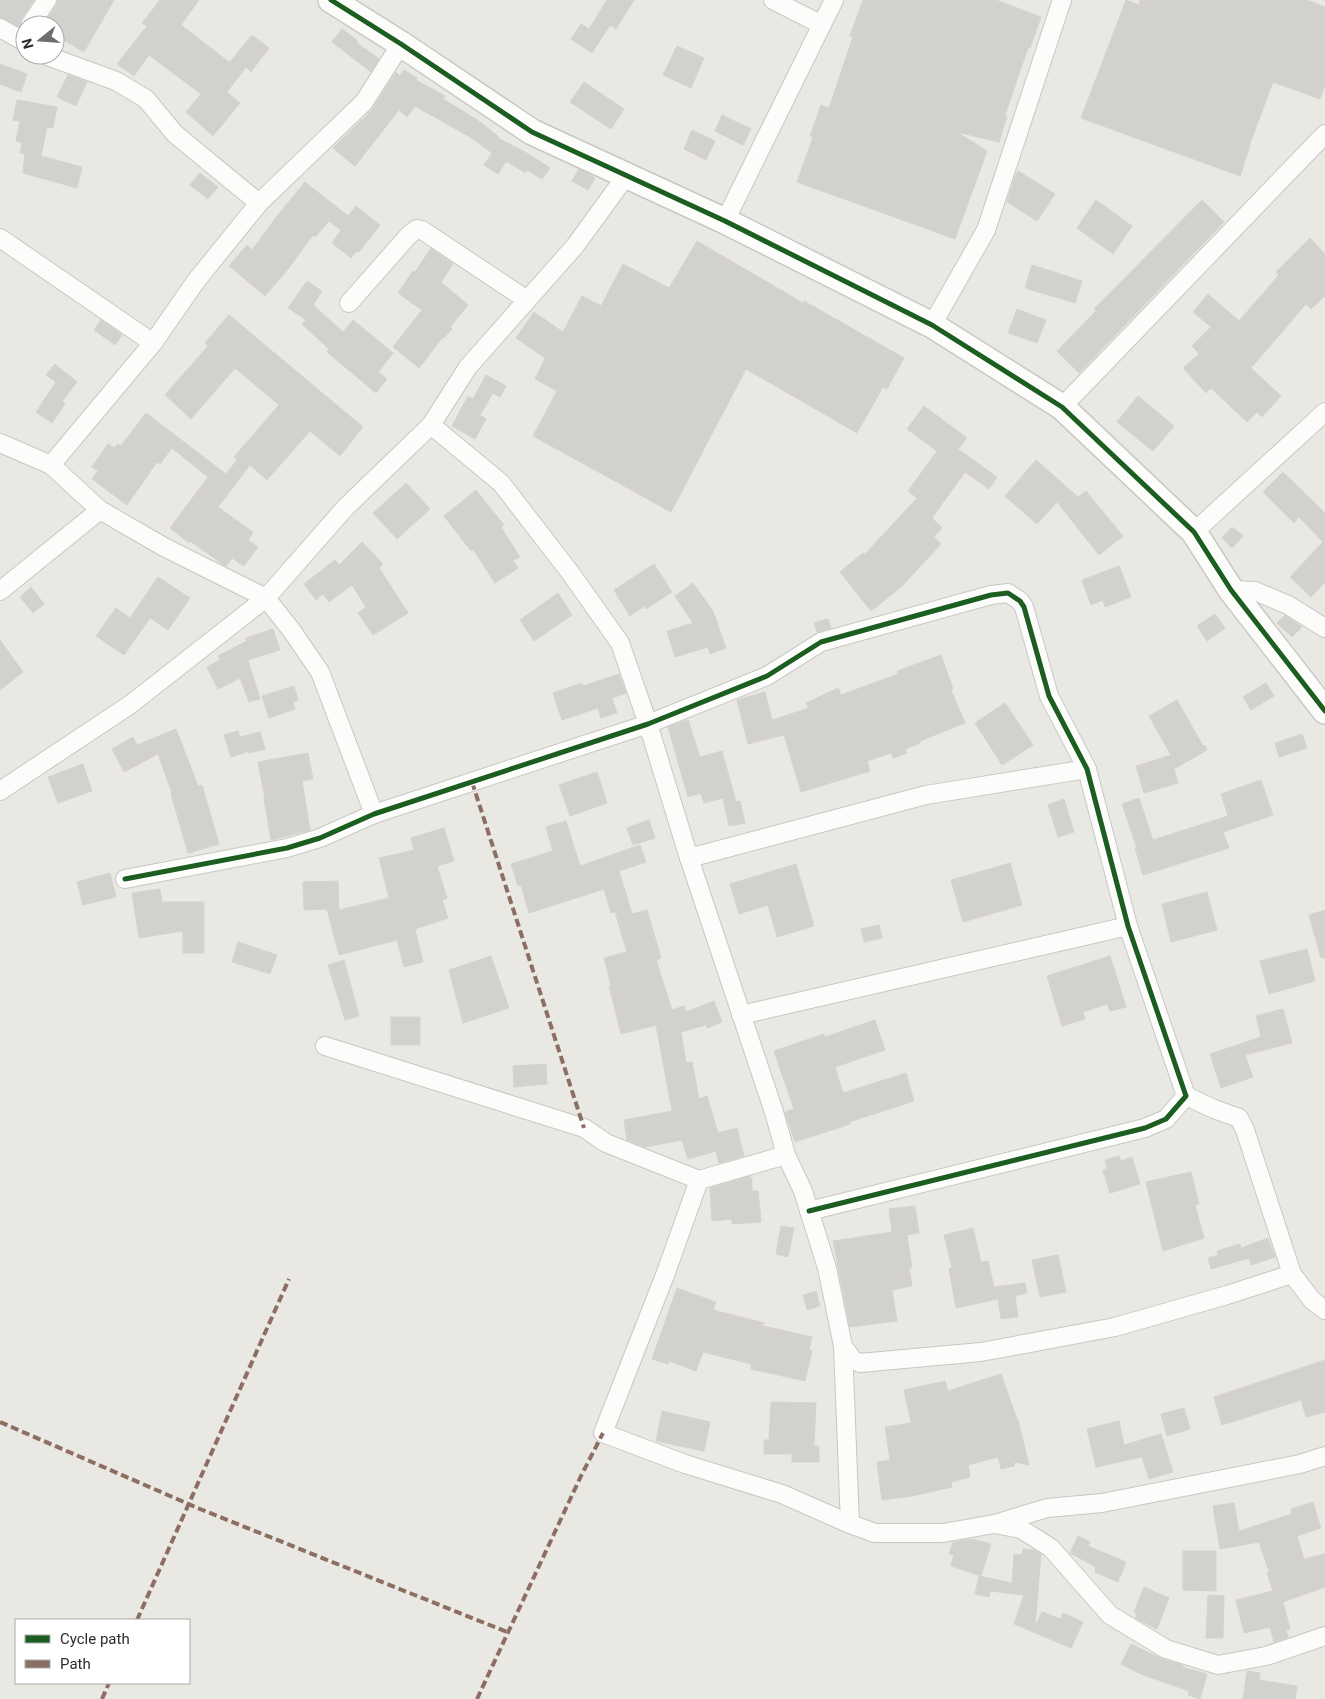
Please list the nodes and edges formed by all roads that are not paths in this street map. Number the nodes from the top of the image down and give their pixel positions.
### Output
1 (47, 0) edge
2 (331, 0) edge
3 (773, 0) edge
4 (834, 0) edge
5 (1062, 0) edge
6 (38, 15) edge
7 (822, 24) junction
8 (0, 28) edge
9 (15, 32) edge
10 (401, 44) junction
11 (65, 62) edge
12 (1325, 134) edge
13 (626, 176) junction
14 (259, 203) junction
15 (725, 221) junction
16 (0, 238) edge
17 (526, 300) junction
18 (349, 304) dead end
19 (932, 325) junction
20 (153, 343) junction
21 (1062, 407) junction
22 (1325, 412) edge
23 (432, 425) junction
24 (0, 443) edge
25 (50, 465) junction
26 (100, 510) junction
27 (1194, 532) junction
28 (1231, 590) junction
29 (0, 591) edge
30 (266, 598) junction
31 (1325, 628) edge
32 (1325, 711) edge
33 (648, 724) junction
34 (1087, 769) junction
35 (0, 791) edge
36 (374, 814) junction
37 (689, 858) junction
38 (125, 879) dead end
39 (1128, 926) junction
40 (741, 1015) junction
41 (326, 1046) dead end
42 (1186, 1096) junction
43 (786, 1155) junction
44 (699, 1180) junction
45 (809, 1211) junction
46 (1292, 1274) junction
47 (1325, 1310) edge
48 (843, 1346) junction
49 (1325, 1456) edge
50 (850, 1524) junction
51 (994, 1524) junction
52 (1325, 1636) edge

1 - 6 street
2 - 10 street
3 - 7 street
4 - 7 street
5 - 19 street
7 - 15 street
8 - 9 street
10 - 13 street
10 - 14 street
11 - 14 street
12 - 21 street
13 - 15 street
13 - 17 street
14 - 20 street
15 - 19 street
16 - 20 street
17 - 18 street
17 - 23 street
19 - 21 street
20 - 25 street
21 - 27 street
22 - 27 street
23 - 30 street
23 - 33 street
24 - 25 street
25 - 26 street
26 - 29 street
26 - 30 street
27 - 28 street
28 - 31 street
28 - 32 street
30 - 35 street
30 - 36 street
33 - 34 street
33 - 36 street
33 - 37 street
34 - 37 street
34 - 39 street
36 - 38 street
37 - 40 street
39 - 40 street
39 - 42 street
40 - 43 street
41 - 44 street
42 - 45 street
42 - 46 street
43 - 44 street
43 - 45 street
44 - 50 street
45 - 48 street
46 - 47 street
46 - 48 street
48 - 50 street
49 - 51 street
50 - 51 street
51 - 52 street

